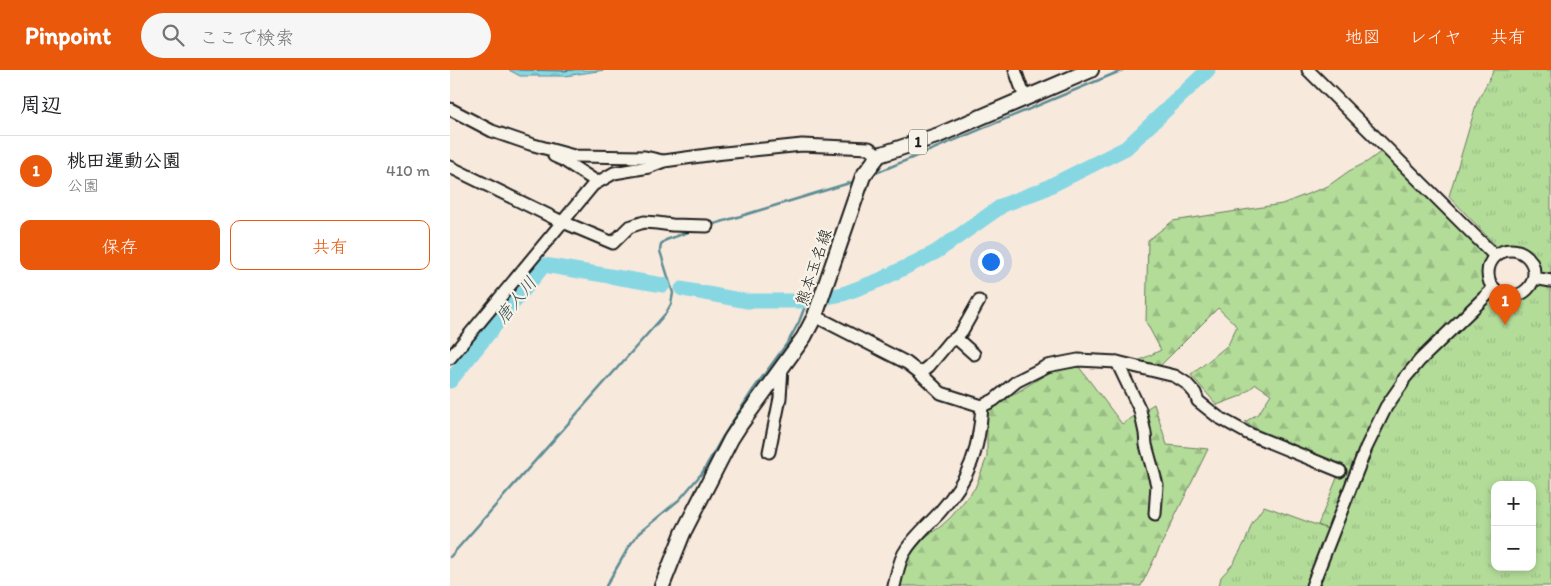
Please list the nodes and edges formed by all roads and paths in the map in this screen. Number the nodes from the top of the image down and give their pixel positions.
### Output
1 (1015, 70) edge
2 (1091, 70) edge
3 (1308, 70) edge
4 (1025, 98) junction
5 (450, 109) edge
6 (530, 144) junction
7 (879, 155) junction
8 (664, 161) junction
9 (450, 167) edge
10 (597, 182) junction
11 (563, 221) junction
12 (707, 226) dead end
13 (1495, 256) junction
14 (1534, 278) junction
15 (1551, 280) edge
16 (1494, 288) junction
17 (979, 301) dead end
18 (816, 312) junction
19 (956, 338) junction
20 (974, 354) dead end
21 (450, 358) edge
22 (1117, 362) junction
23 (782, 368) junction
24 (920, 373) junction
25 (982, 406) junction
26 (769, 452) dead end
27 (1340, 471) dead end
28 (1155, 514) dead end
29 (662, 586) edge
30 (894, 586) edge
31 (1312, 586) edge

1 - 4 street
2 - 4 main road, 1
3 - 13 street
4 - 7 main road, 1
5 - 6 street
6 - 8 street
6 - 10 street
7 - 8 street
7 - 18 main road, 熊本玉名線
8 - 10 street
9 - 11 street
10 - 11 street
11 - 12 street
11 - 21 street
13 - 14 street
13 - 16 street
14 - 15 street
14 - 16 street
16 - 31 street
17 - 19 street
18 - 23 main road, 熊本玉名線
18 - 24 street
19 - 20 street
19 - 24 street
22 - 25 street
22 - 27 street
22 - 28 street
23 - 26 street
23 - 29 main road, 熊本玉名線
24 - 25 street
25 - 30 street

